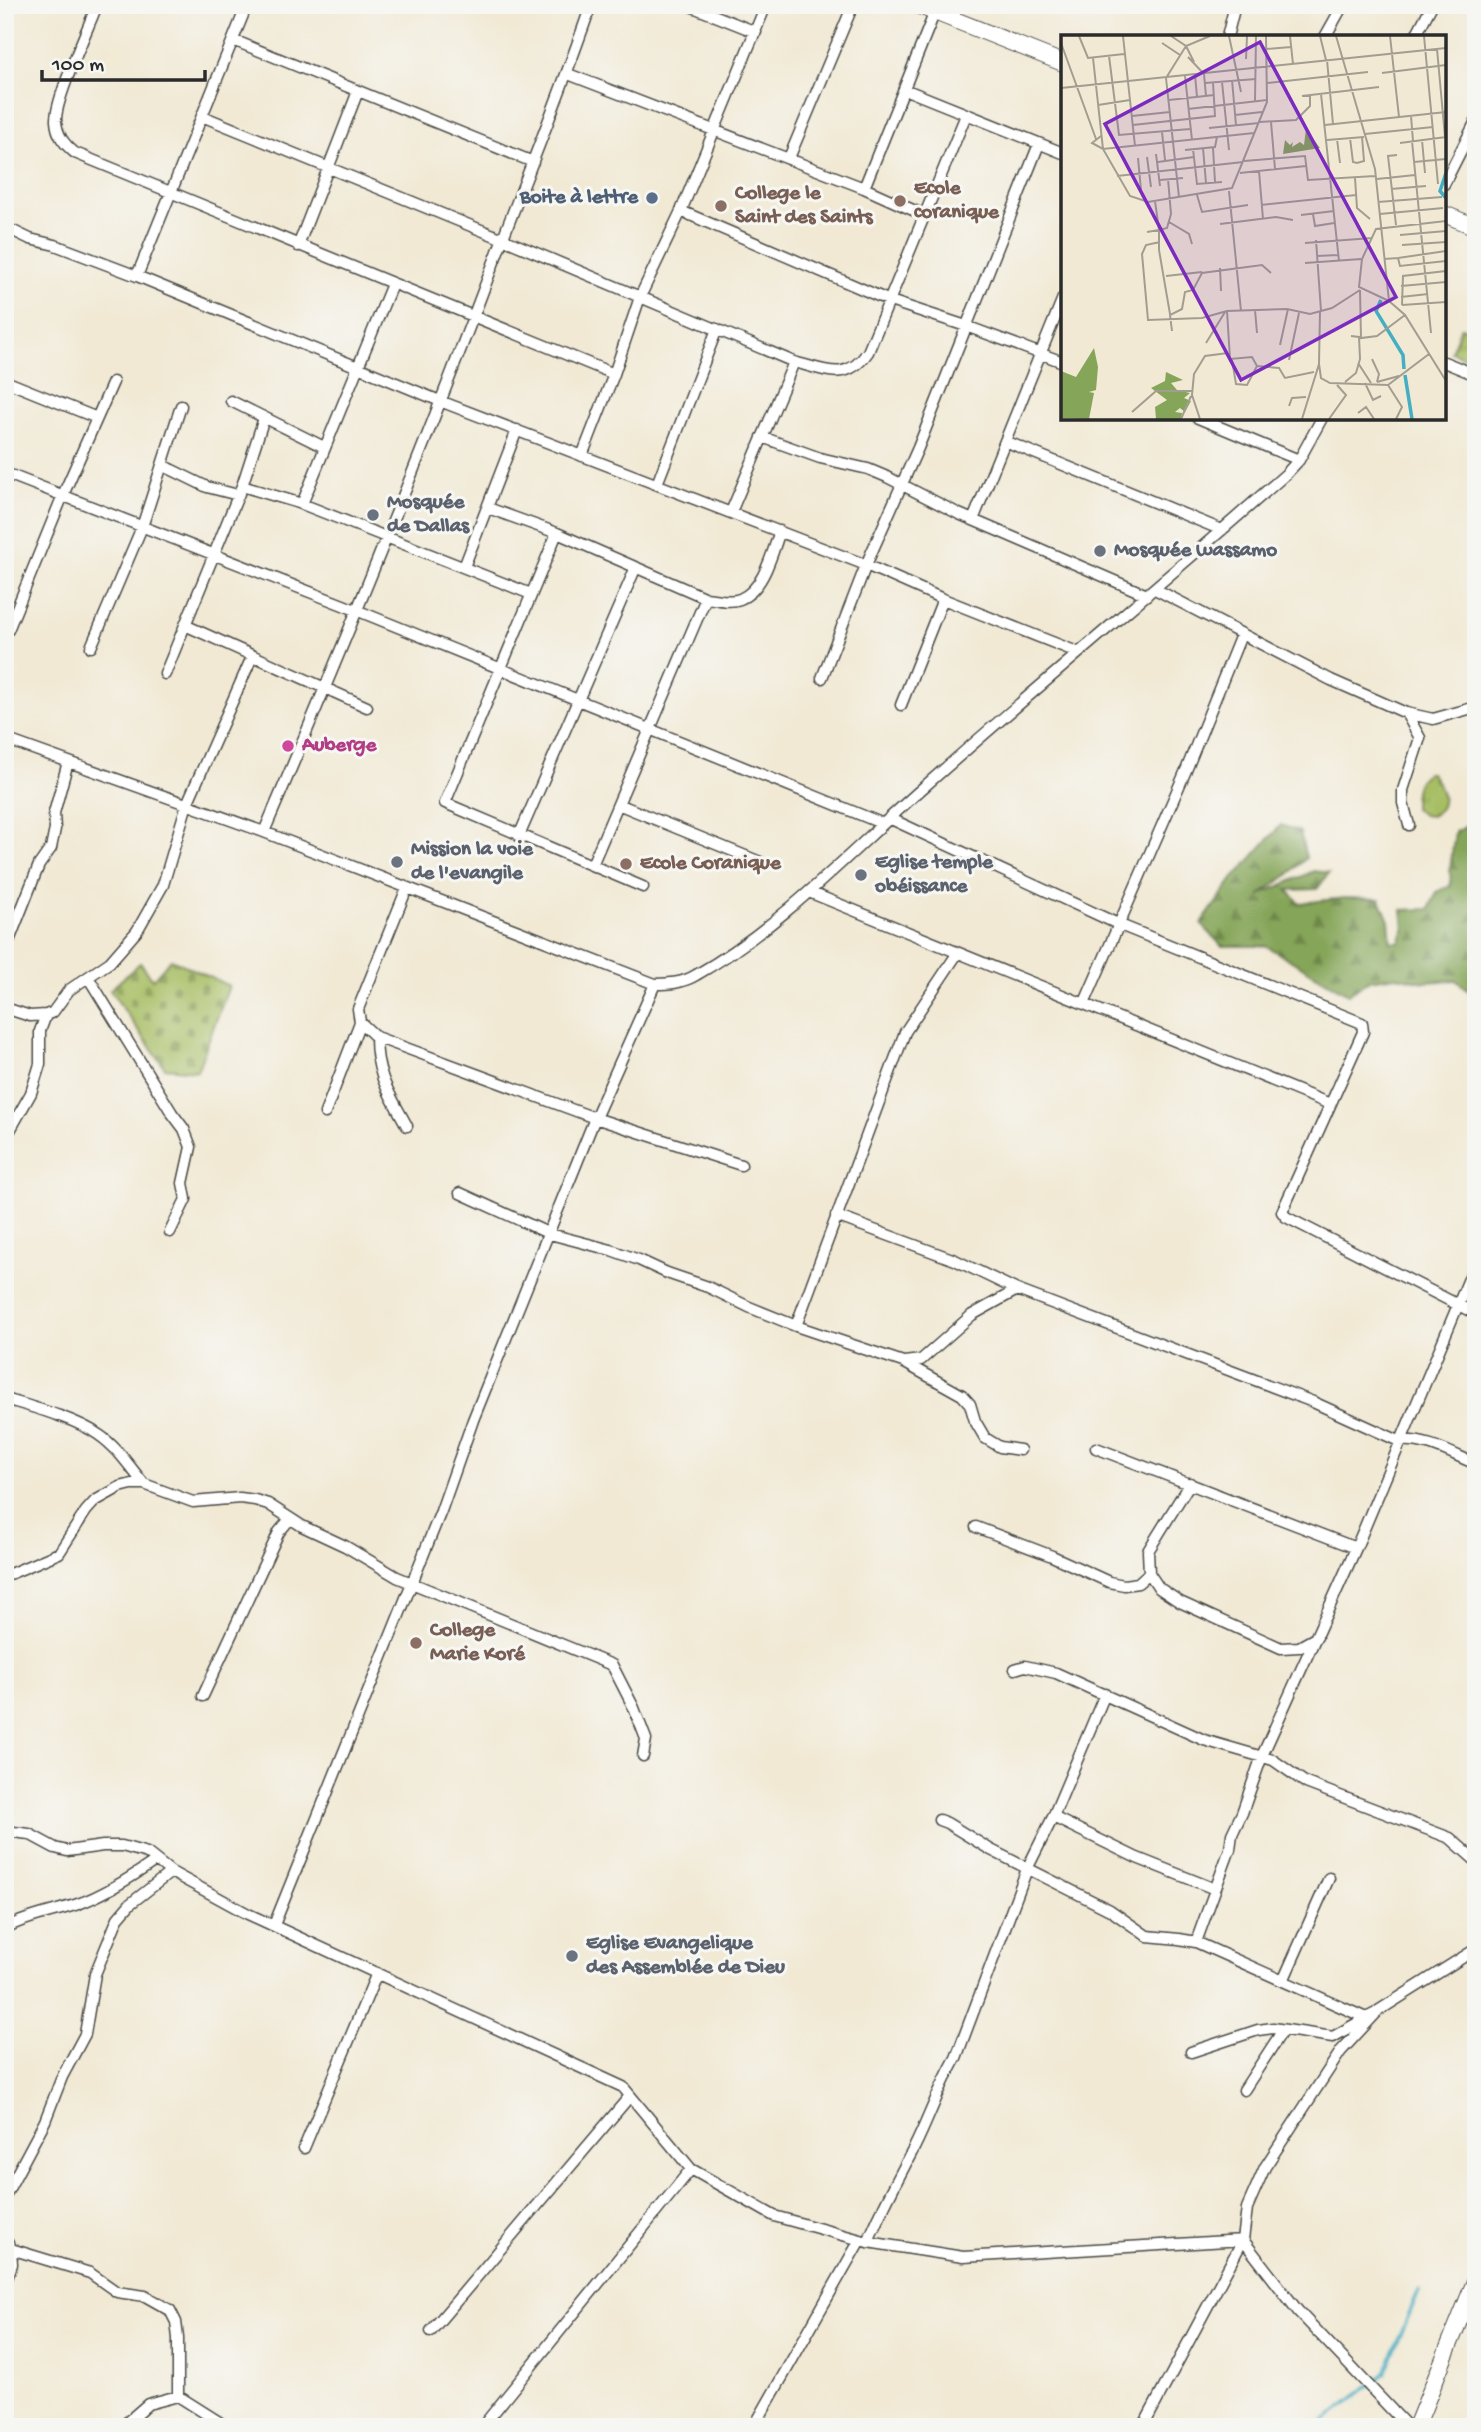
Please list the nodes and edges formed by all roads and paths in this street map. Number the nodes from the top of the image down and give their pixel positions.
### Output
1 (97, 5) edge
2 (247, 5) edge
3 (591, 5) edge
4 (688, 5) edge
5 (766, 5) edge
6 (853, 5) edge
7 (917, 5) edge
8 (1235, 5) edge
9 (1343, 5) edge
10 (1432, 5) edge
11 (936, 9) edge
12 (756, 32) junction
13 (1228, 35) edge
14 (1326, 35) edge
15 (1416, 35) edge
16 (233, 40) junction
17 (1061, 62) edge
18 (568, 74) junction
19 (904, 89) junction
20 (358, 91) junction
21 (966, 115) junction
22 (202, 116) junction
23 (1476, 121) edge
24 (715, 130) junction
25 (1039, 144) junction
26 (1061, 152) edge
27 (789, 158) junction
28 (533, 162) junction
29 (329, 170) junction
30 (1446, 180) edge
31 (864, 188) junction
32 (171, 194) junction
33 (681, 211) junction
34 (924, 215) junction
35 (1446, 215) edge
36 (5, 227) edge
37 (1476, 227) edge
38 (503, 239) junction
39 (298, 246) junction
40 (137, 276) junction
41 (392, 284) junction
42 (640, 296) junction
43 (890, 301) junction
44 (1061, 303) edge
45 (474, 318) junction
46 (966, 326) junction
47 (718, 329) junction
48 (1042, 354) junction
49 (1061, 361) edge
50 (794, 362) junction
51 (1446, 363) edge
52 (359, 366) junction
53 (614, 374) junction
54 (1476, 375) edge
55 (5, 381) edge
56 (113, 382) dead end
57 (230, 401) dead end
58 (440, 401) junction
59 (181, 406) dead end
60 (97, 418) junction
61 (264, 418) junction
62 (1205, 420) edge
63 (1321, 420) edge
64 (517, 430) junction
65 (762, 437) junction
66 (1005, 441) junction
67 (324, 447) junction
68 (582, 456) junction
69 (1299, 460) junction
70 (162, 465) junction
71 (5, 473) edge
72 (657, 484) junction
73 (902, 486) junction
74 (240, 490) junction
75 (63, 495) junction
76 (302, 503) junction
77 (488, 508) junction
78 (731, 512) junction
79 (973, 520) junction
80 (142, 527) junction
81 (1222, 530) junction
82 (780, 531) junction
83 (556, 533) junction
84 (386, 536) junction
85 (214, 554) junction
86 (866, 565) junction
87 (464, 567) junction
88 (636, 567) junction
89 (1151, 592) junction
90 (531, 594) junction
91 (706, 598) junction
92 (943, 599) junction
93 (356, 610) junction
94 (187, 626) junction
95 (8, 630) dead end
96 (1241, 635) junction
97 (91, 647) dead end
98 (1077, 652) junction
99 (252, 657) junction
100 (499, 669) junction
101 (165, 674) dead end
102 (822, 678) dead end
103 (325, 690) junction
104 (578, 702) junction
105 (901, 705) dead end
106 (367, 707) dead end
107 (1476, 707) edge
108 (1406, 713) junction
109 (650, 731) junction
110 (5, 739) edge
111 (68, 762) junction
112 (187, 804) junction
113 (618, 804) junction
114 (885, 820) junction
115 (1409, 825) dead end
116 (264, 832) junction
117 (520, 836) junction
118 (760, 862) dead end
119 (592, 865) junction
120 (643, 887) dead end
121 (407, 888) junction
122 (809, 892) junction
123 (1119, 925) junction
124 (5, 951) edge
125 (957, 954) junction
126 (88, 977) junction
127 (655, 984) junction
128 (1085, 1002) junction
129 (5, 1007) edge
130 (46, 1016) junction
131 (360, 1022) junction
132 (376, 1037) junction
133 (1330, 1104) junction
134 (325, 1113) dead end
135 (595, 1118) junction
136 (407, 1126) dead end
137 (5, 1139) edge
138 (741, 1165) dead end
139 (460, 1193) dead end
140 (836, 1216) junction
141 (170, 1232) dead end
142 (550, 1234) junction
143 (1476, 1262) edge
144 (1017, 1290) junction
145 (1458, 1307) junction
146 (1476, 1314) edge
147 (796, 1326) junction
148 (903, 1362) junction
149 (5, 1399) edge
150 (1399, 1441) junction
151 (1096, 1448) dead end
152 (1020, 1450) dead end
153 (1476, 1464) edge
154 (1190, 1483) junction
155 (144, 1484) junction
156 (290, 1519) junction
157 (976, 1527) dead end
158 (1356, 1548) junction
159 (1149, 1573) junction
160 (5, 1576) edge
161 (411, 1582) junction
162 (1317, 1637) junction
163 (1015, 1669) dead end
164 (1105, 1694) junction
165 (203, 1696) dead end
166 (643, 1756) dead end
167 (1262, 1756) junction
168 (1053, 1818) junction
169 (939, 1821) dead end
170 (5, 1831) edge
171 (155, 1861) junction
172 (1476, 1861) edge
173 (1027, 1869) junction
174 (171, 1872) junction
175 (1329, 1878) dead end
176 (1215, 1889) junction
177 (274, 1925) junction
178 (5, 1928) edge
179 (1196, 1942) junction
180 (1476, 1949) edge
181 (377, 1973) junction
182 (1283, 1981) junction
183 (1378, 2011) junction
184 (1366, 2018) junction
185 (1283, 2030) junction
186 (1191, 2052) dead end
187 (1244, 2090) dead end
188 (631, 2096) junction
189 (303, 2148) dead end
190 (691, 2169) junction
191 (9, 2185) edge
192 (5, 2196) edge
193 (1243, 2240) junction
194 (864, 2241) junction
195 (8, 2244) edge
196 (1476, 2279) edge
197 (5, 2284) edge
198 (432, 2330) dead end
199 (177, 2396) junction
200 (118, 2427) edge
201 (227, 2427) edge
202 (482, 2427) edge
203 (754, 2427) edge
204 (1143, 2427) edge
205 (1408, 2427) edge
206 (1416, 2427) edge

1 - 32 street
2 - 16 street
3 - 18 street
4 - 12 street
5 - 12 street
6 - 27 street
7 - 11 street
8 - 13 street
9 - 14 street
10 - 15 street
11 - 17 street
11 - 19 street
12 - 24 street
16 - 20 street
16 - 22 street
18 - 24 street
18 - 28 street
19 - 21 street
19 - 31 street
20 - 28 street
20 - 29 street
21 - 25 street
21 - 34 street
22 - 29 street
22 - 32 street
23 - 30 street
24 - 27 street
24 - 33 street
25 - 26 street
25 - 46 street
27 - 31 street
28 - 38 street
29 - 38 street
29 - 39 street
31 - 34 street
32 - 39 street
32 - 40 street
33 - 42 street
33 - 43 street
34 - 43 street
35 - 37 street
36 - 40 street
38 - 42 street
38 - 45 street
39 - 41 street
40 - 52 street
41 - 45 street
41 - 52 street
42 - 47 street
42 - 53 street
43 - 46 street
43 - 50 street
44 - 48 street
45 - 53 street
45 - 58 street
46 - 48 street
46 - 73 street
47 - 50 street
47 - 72 street
48 - 49 street
48 - 66 street
50 - 65 street
51 - 54 street
52 - 58 street
52 - 67 street
53 - 68 street
55 - 60 street
56 - 60 street
57 - 61 street
58 - 64 street
58 - 84 street
59 - 70 street
60 - 75 street
61 - 67 street
61 - 74 street
62 - 69 street
63 - 69 street
64 - 68 street
64 - 77 street
65 - 73 street
65 - 78 street
66 - 79 street
66 - 81 street
67 - 76 street
68 - 72 street
69 - 81 street
70 - 74 street
70 - 80 street
71 - 75 street
72 - 78 street
73 - 79 street
73 - 86 street
74 - 76 street
74 - 85 street
75 - 80 street
75 - 95 street
76 - 84 street
77 - 83 street
77 - 87 street
78 - 82 street
79 - 89 street
80 - 85 street
80 - 97 street
81 - 89 street
82 - 86 street
82 - 91 street
83 - 88 street
83 - 90 street
84 - 87 street
84 - 93 street
85 - 93 street
85 - 94 street
86 - 92 street
86 - 102 street
87 - 90 street
88 - 91 street
88 - 104 street
89 - 96 street
89 - 98 street
90 - 100 street
91 - 109 street
92 - 98 street
92 - 105 street
93 - 100 street
93 - 103 street
94 - 99 street
94 - 101 street
96 - 108 street
96 - 123 street
98 - 114 street
99 - 103 street
99 - 112 street
100 - 104 street
100 - 117 street
103 - 106 street
103 - 116 street
104 - 109 street
104 - 117 street
107 - 108 street
108 - 115 street
109 - 113 street
109 - 114 street
110 - 111 street
111 - 112 street
111 - 124 street
112 - 116 street
112 - 126 street
113 - 118 street
113 - 119 street
114 - 122 street
114 - 123 street
116 - 121 street
117 - 119 street
119 - 120 street
121 - 127 street
121 - 131 street
122 - 125 street
122 - 127 street
123 - 128 street
123 - 133 street
125 - 128 street
125 - 140 street
126 - 130 street
126 - 141 street
127 - 135 street
128 - 133 street
129 - 130 street
130 - 137 street
131 - 132 street
131 - 134 street
132 - 135 street
132 - 136 street
133 - 145 street
135 - 138 street
135 - 142 street
139 - 142 street
140 - 144 street
140 - 147 street
142 - 147 street
142 - 161 street
143 - 145 street
144 - 148 street
144 - 150 street
145 - 146 street
145 - 150 street
147 - 148 street
148 - 152 street
149 - 155 street
150 - 153 street
150 - 158 street
151 - 154 street
154 - 158 street
154 - 159 street
155 - 156 street
155 - 160 street
156 - 161 street
156 - 165 street
157 - 159 street
158 - 162 street
159 - 162 street
161 - 166 street
161 - 177 street
162 - 167 street
163 - 164 street
164 - 167 street
164 - 168 street
167 - 172 street
167 - 176 street
168 - 173 street
168 - 176 street
169 - 173 street
170 - 171 street
171 - 174 street
171 - 178 street
173 - 179 street
173 - 194 street
174 - 177 street
174 - 191 street
175 - 182 street
176 - 179 street
177 - 181 street
179 - 182 street
180 - 183 street
181 - 188 street
181 - 189 street
182 - 184 street
183 - 184 street
183 - 193 street
184 - 185 street
185 - 186 street
185 - 187 street
188 - 190 street
188 - 198 street
190 - 194 street
190 - 202 street
191 - 192 street
193 - 194 street
193 - 204 street
193 - 205 street
194 - 203 street
195 - 197 street
195 - 199 street
196 - 206 street
199 - 200 street
199 - 201 street

